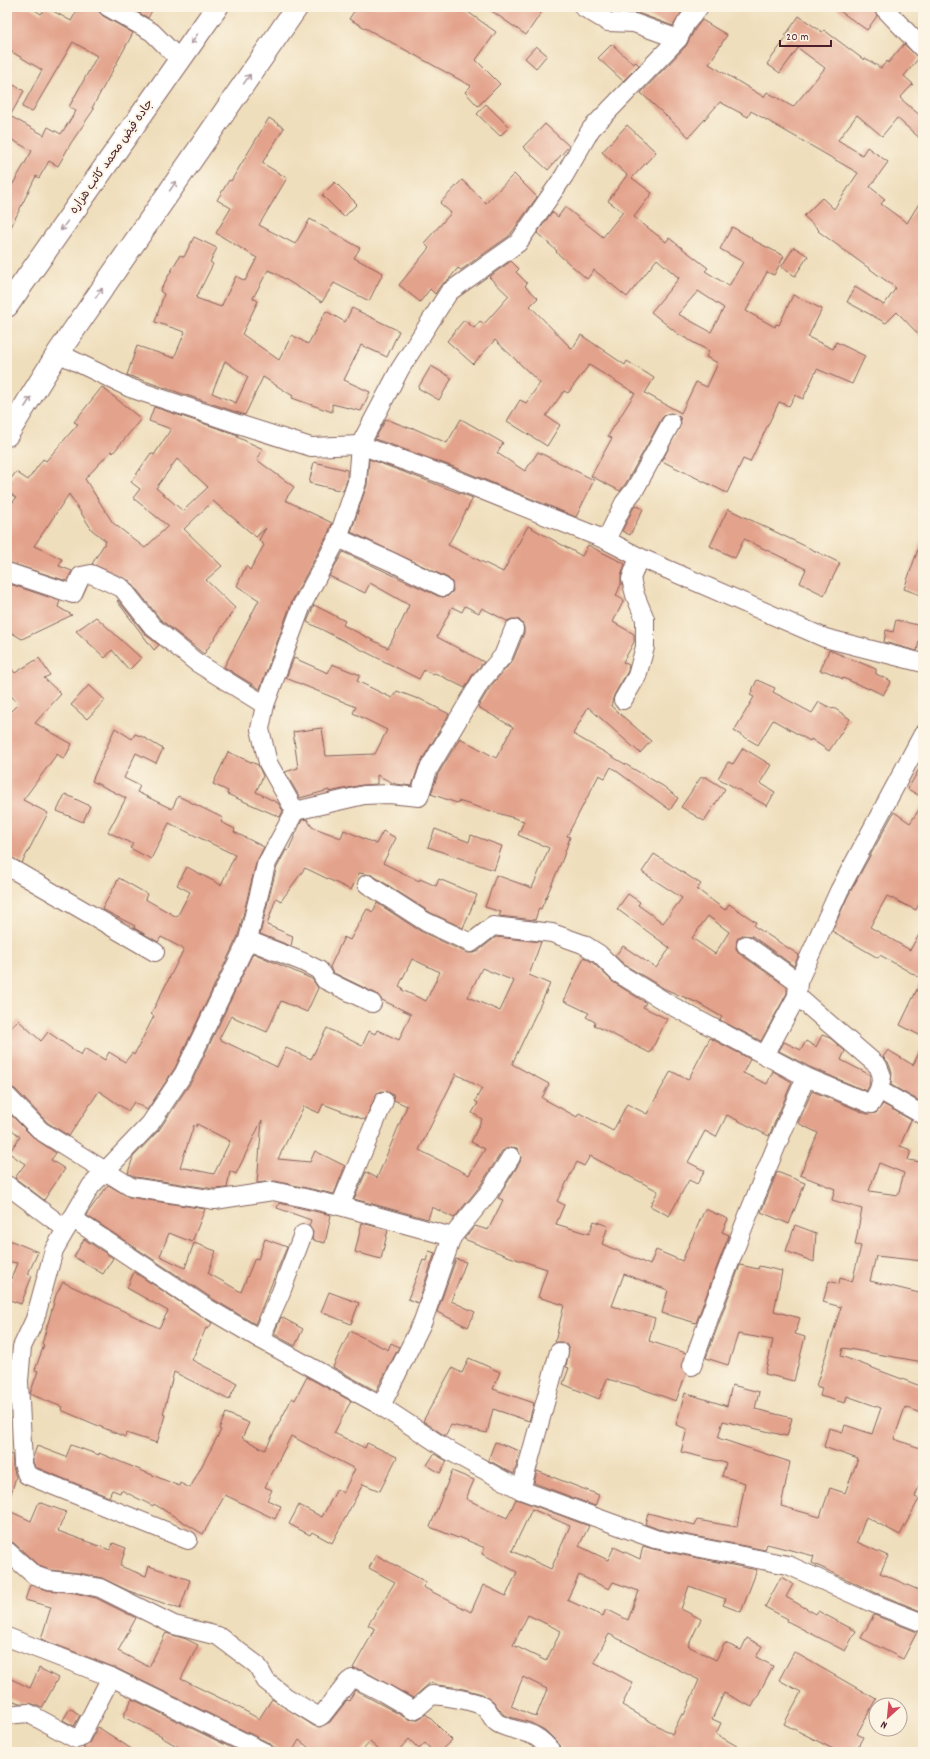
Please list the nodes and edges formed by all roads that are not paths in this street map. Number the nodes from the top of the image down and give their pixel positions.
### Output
1 (108, 7) edge
2 (216, 7) edge
3 (297, 7) edge
4 (583, 7) edge
5 (699, 7) edge
6 (883, 7) edge
7 (283, 17) edge
8 (678, 39) junction
9 (923, 49) edge
10 (180, 60) junction
11 (7, 306) edge
12 (58, 352) junction
13 (671, 423) dead end
14 (7, 435) edge
15 (360, 446) junction
16 (338, 538) junction
17 (606, 540) junction
18 (640, 557) junction
19 (7, 572) edge
20 (443, 587) dead end
21 (514, 629) dead end
22 (923, 663) edge
23 (624, 700) dead end
24 (265, 705) junction
25 (923, 734) edge
26 (295, 811) junction
27 (7, 866) edge
28 (367, 884) dead end
29 (248, 940) junction
30 (746, 945) dead end
31 (155, 952) dead end
32 (798, 989) junction
33 (372, 1003) dead end
34 (765, 1055) junction
35 (806, 1077) junction
36 (879, 1090) junction
37 (7, 1096) edge
38 (384, 1101) dead end
39 (923, 1115) edge
40 (511, 1157) dead end
41 (106, 1170) junction
42 (7, 1185) edge
43 (340, 1206) junction
44 (69, 1224) junction
45 (303, 1234) dead end
46 (452, 1237) junction
47 (260, 1339) junction
48 (15, 1347) edge
49 (559, 1352) dead end
50 (692, 1366) dead end
51 (381, 1406) junction
52 (520, 1490) junction
53 (188, 1540) dead end
54 (7, 1552) edge
55 (923, 1623) edge
56 (7, 1637) edge
57 (111, 1677) junction
58 (7, 1715) edge
59 (264, 1752) edge
60 (552, 1752) edge

1 - 10 street
2 -> 10 main road, جاده فیض محمد کاتب هزاره
3 - 7 main road
4 - 8 street
5 - 8 street
6 - 9 street
12 -> 7 main road
8 - 15 street
10 -> 11 main road, جاده فیض محمد کاتب هزاره
14 -> 12 main road
12 - 15 street
13 - 17 street
15 - 16 street
15 - 17 street
16 - 20 street
16 - 24 street
17 - 18 street
18 - 22 street
18 - 23 street
19 - 24 street
21 - 26 street
24 - 26 street
25 - 32 street
26 - 29 street
27 - 31 street
28 - 34 street
29 - 33 street
29 - 41 street
30 - 32 street
32 - 34 street
32 - 36 street
34 - 35 street
35 - 36 street
35 - 50 street
36 - 39 street
37 - 41 street
38 - 43 street
40 - 46 street
41 - 43 street
41 - 44 street
42 - 44 street
43 - 46 street
44 - 47 street
44 - 48 street
45 - 47 street
46 - 51 street
47 - 51 street
48 - 53 street
49 - 52 street
51 - 52 street
52 - 55 street
54 - 60 street
56 - 57 street
57 - 58 street
57 - 59 street

